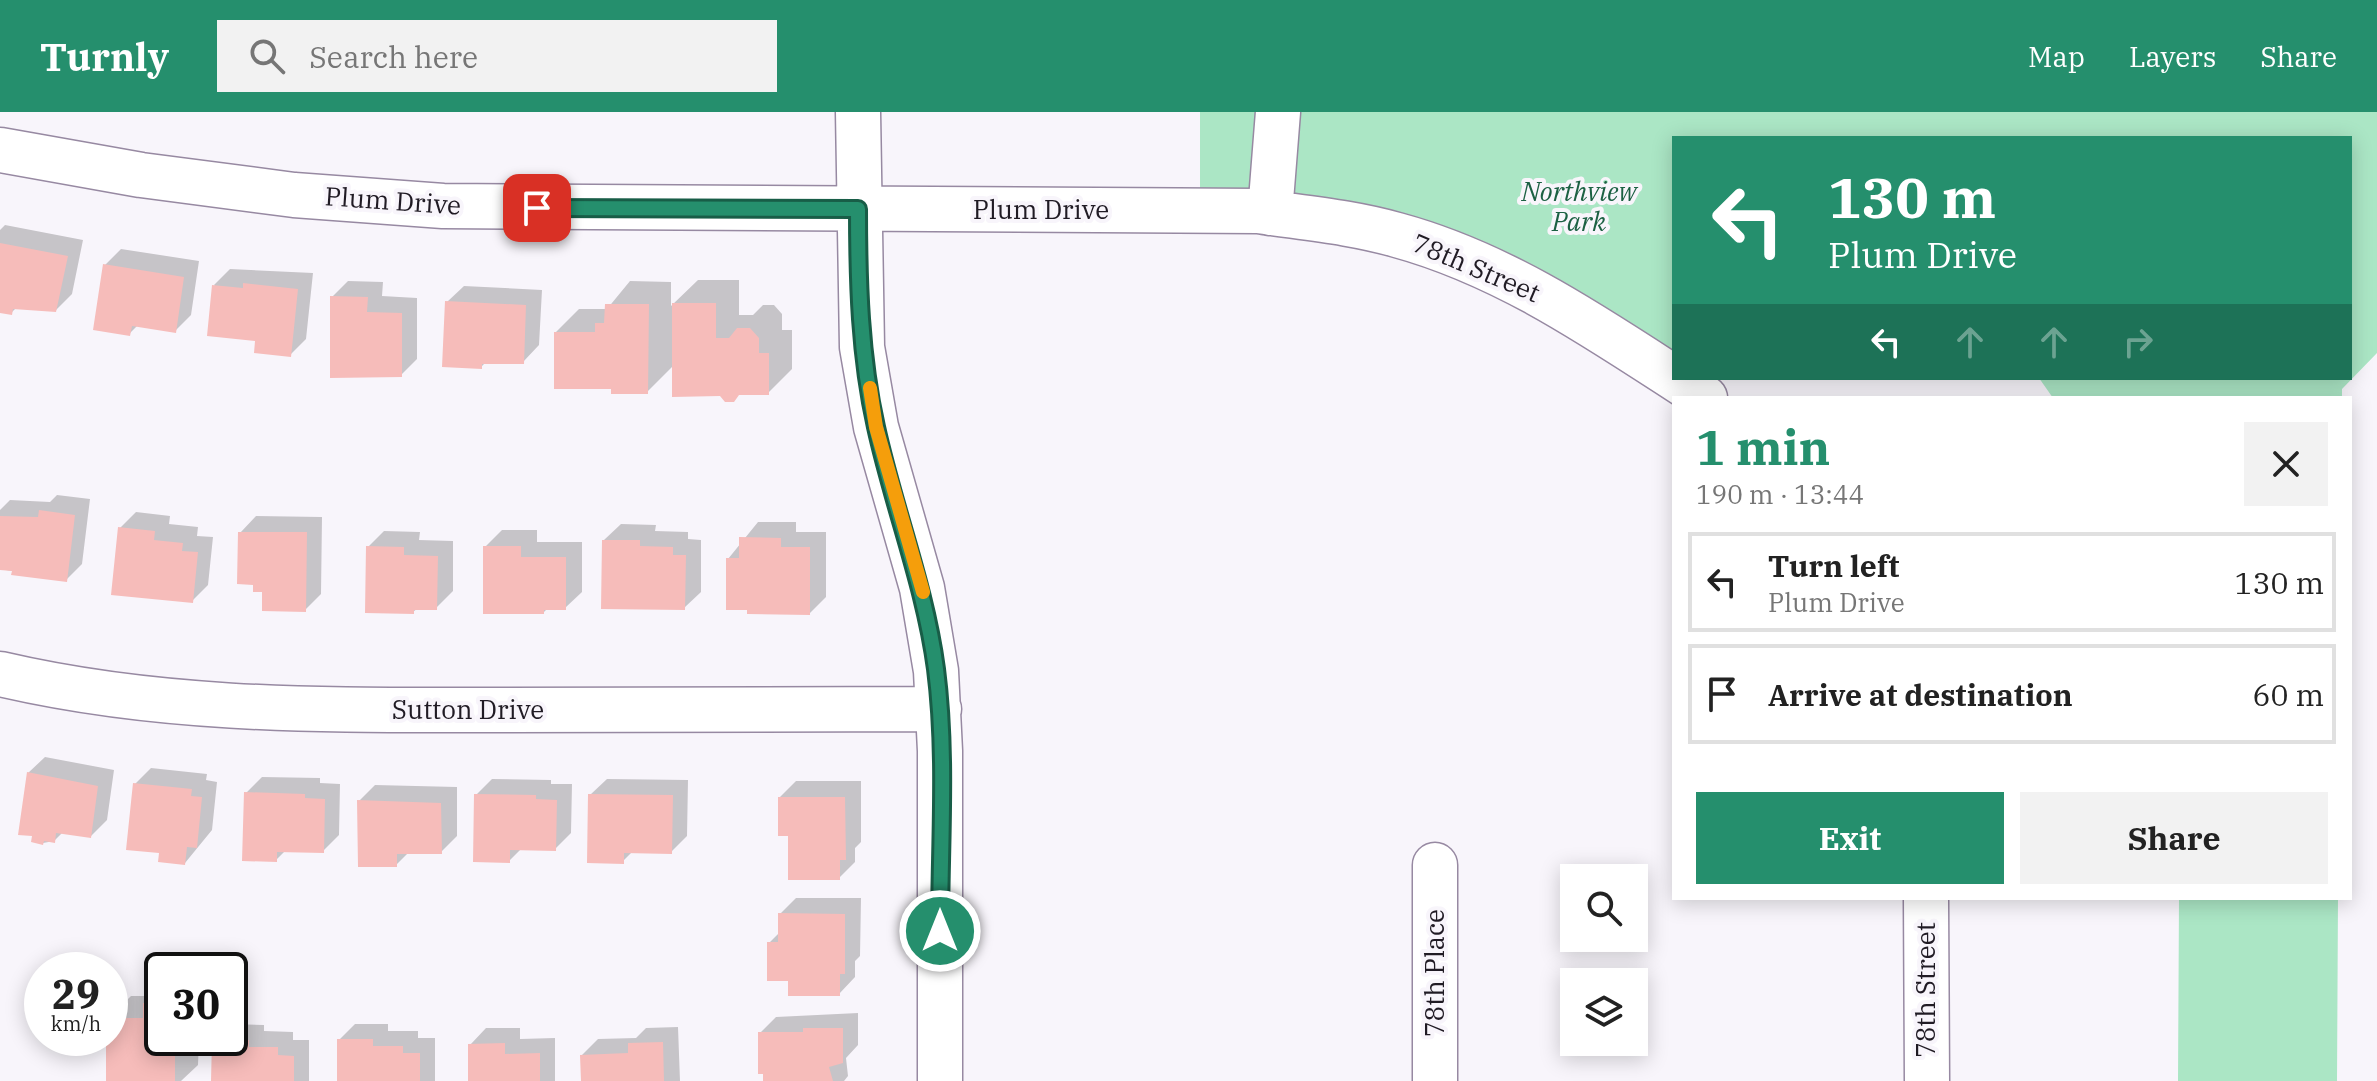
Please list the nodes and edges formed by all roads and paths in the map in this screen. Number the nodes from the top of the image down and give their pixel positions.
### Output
1 (858, 112) edge
2 (1278, 112) edge
3 (0, 150) edge
4 (858, 209) junction
5 (1270, 213) junction
6 (1672, 377) edge
7 (1677, 380) edge
8 (1702, 396) edge
9 (0, 674) edge
10 (939, 709) junction
11 (1435, 865) dead end
12 (1926, 900) edge
13 (940, 1081) edge
14 (1435, 1081) edge
15 (1927, 1081) edge

1 - 4 street
2 - 5 street
3 - 4 street, Plum Drive
4 - 5 street, Plum Drive
4 - 10 street
5 - 6 street, 78th Street
7 - 8 street, 78th Street
9 - 10 street, Sutton Drive
10 - 13 street
11 - 14 street, 78th Place
12 - 15 street, 78th Street

